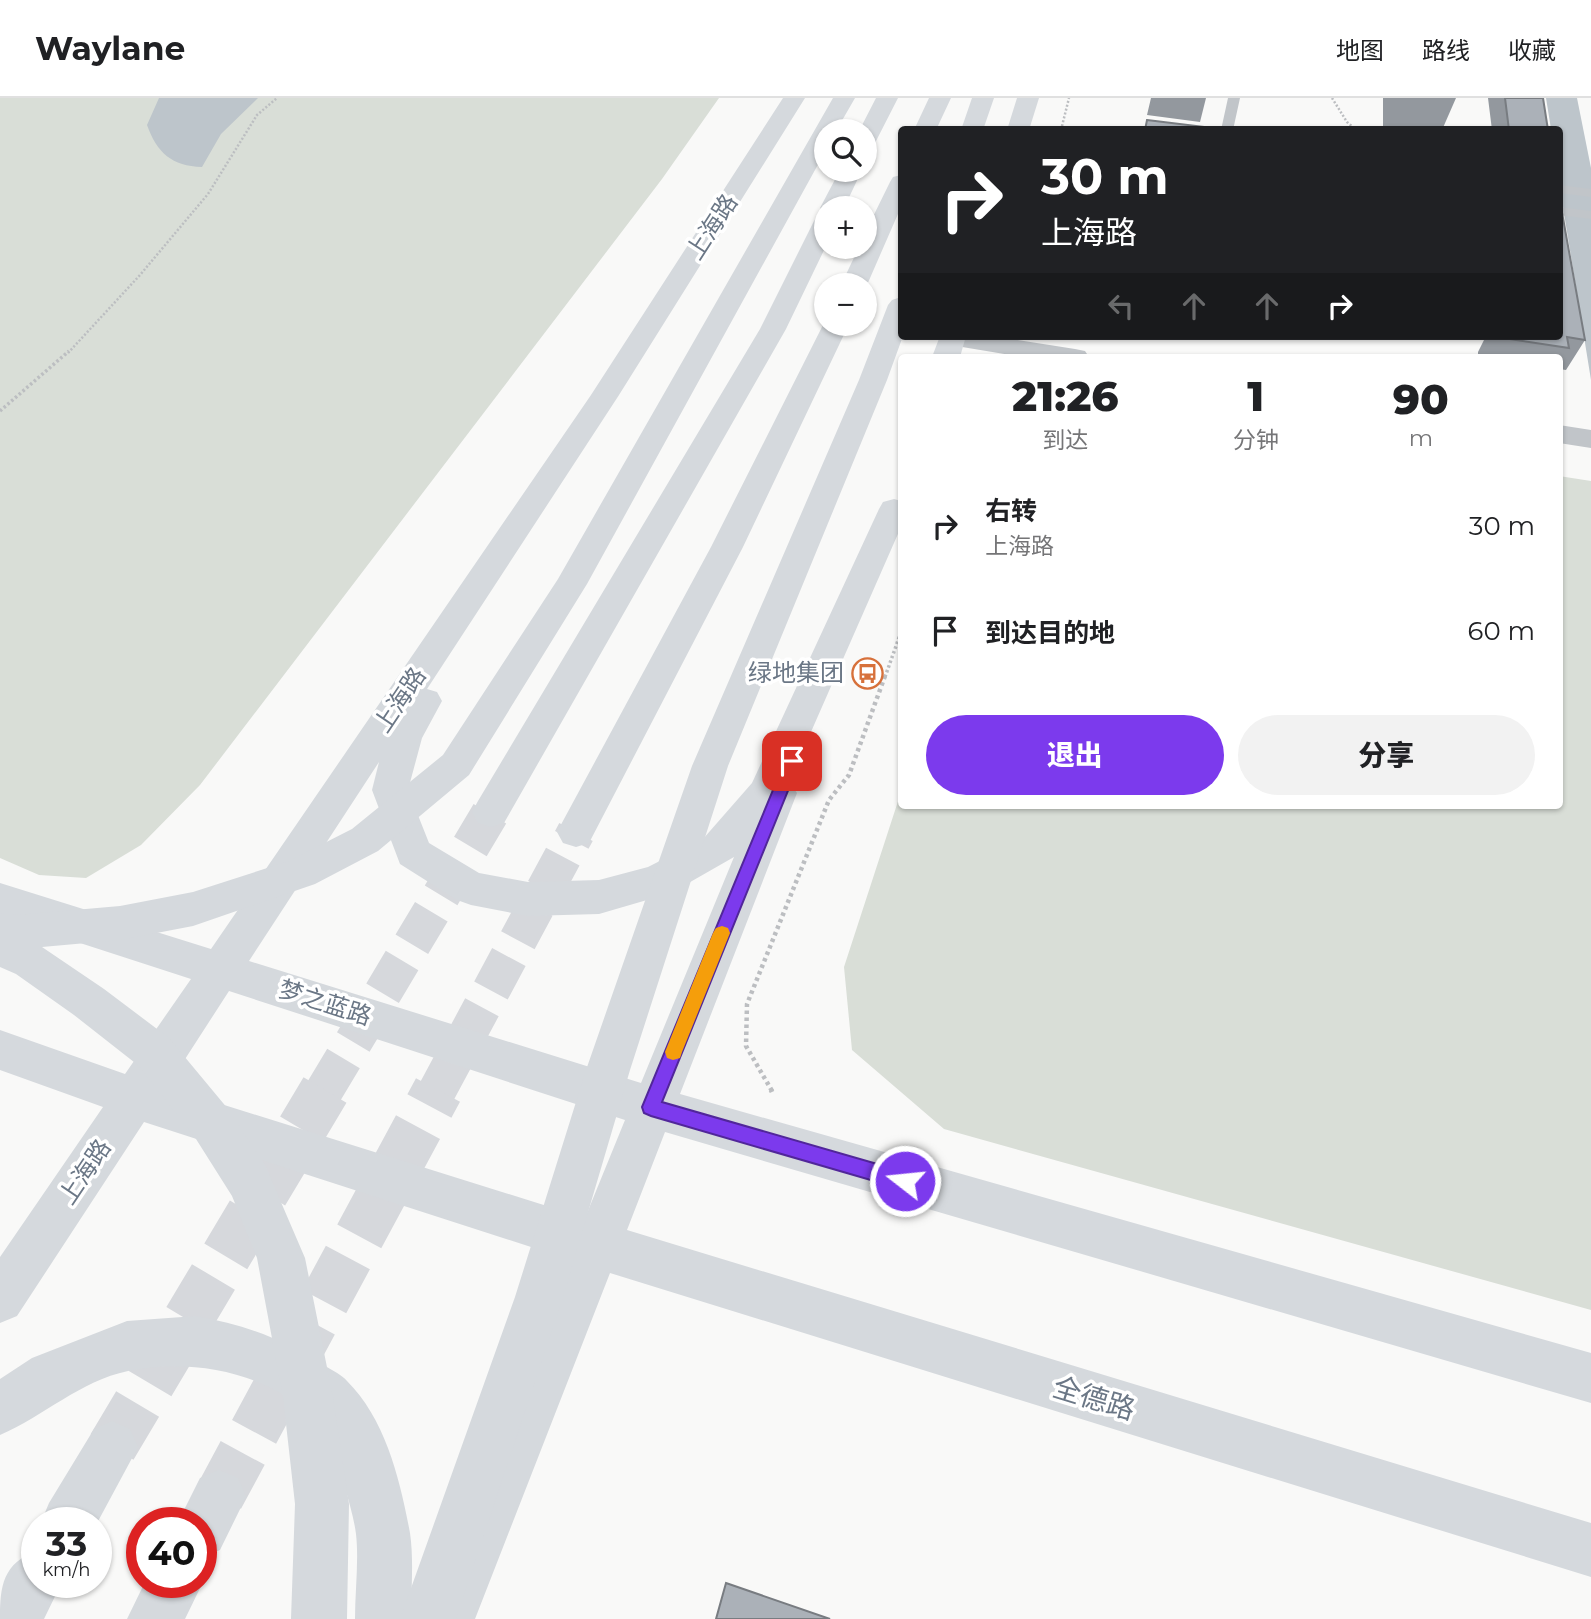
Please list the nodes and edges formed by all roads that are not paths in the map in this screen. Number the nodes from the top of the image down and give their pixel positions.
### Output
1 (794, 98) edge
2 (844, 98) edge
3 (887, 98) edge
4 (940, 98) edge
5 (985, 98) edge
6 (1028, 98) edge
7 (1234, 98) edge
8 (876, 119) edge
9 (974, 125) edge
10 (927, 126) edge
11 (1019, 126) edge
12 (1228, 126) edge
13 (898, 189) edge
14 (1563, 190) edge
15 (1591, 193) edge
16 (1563, 212) edge
17 (1591, 215) edge
18 (814, 245) edge
19 (859, 273) edge
20 (898, 313) edge
21 (830, 336) edge
22 (951, 344) edge
23 (1046, 354) edge
24 (605, 395) junction
25 (1563, 435) edge
26 (1591, 439) edge
27 (897, 498) edge
28 (491, 812) tunnel mouth
29 (576, 832) tunnel mouth
30 (0, 900) edge
31 (0, 930) edge
32 (0, 948) edge
33 (220, 970) junction
34 (0, 1050) edge
35 (135, 1098) junction
36 (651, 1107) junction
37 (597, 1245) junction
38 (0, 1299) edge
39 (1591, 1378) edge
40 (0, 1409) edge
41 (112, 1447) tunnel mouth
42 (77, 1507) edge
43 (1591, 1550) edge
44 (25, 1598) edge
45 (166, 1598) edge
46 (13, 1619) edge
47 (155, 1619) edge
48 (320, 1619) edge
49 (383, 1619) edge
50 (428, 1619) edge
51 (447, 1619) edge

1 - 24 main road, 上海路
2 - 31 main road
3 - 8 main road
4 - 10 main road
5 - 9 main road
6 - 11 main road
7 - 12 lane
13 - 19 main road
14 - 15 lane
16 - 17 lane
18 - 28 main road
20 - 50 main road
21 - 29 main road
22 - 23 street
24 - 27 main road
24 - 33 main road, 上海路
25 - 26 street
27 - 36 main road
30 - 33 main road, 梦之蓝路
32 - 48 main road
33 - 35 main road, 上海路
33 - 36 main road, 梦之蓝路
34 - 35 main road
35 - 37 main road
35 - 38 main road, 上海路
36 - 37 main road
36 - 39 main road
37 - 43 main road, 全德路
37 - 51 main road
40 - 49 main road
41 - 42 main road
44 - 46 main road
45 - 47 main road

